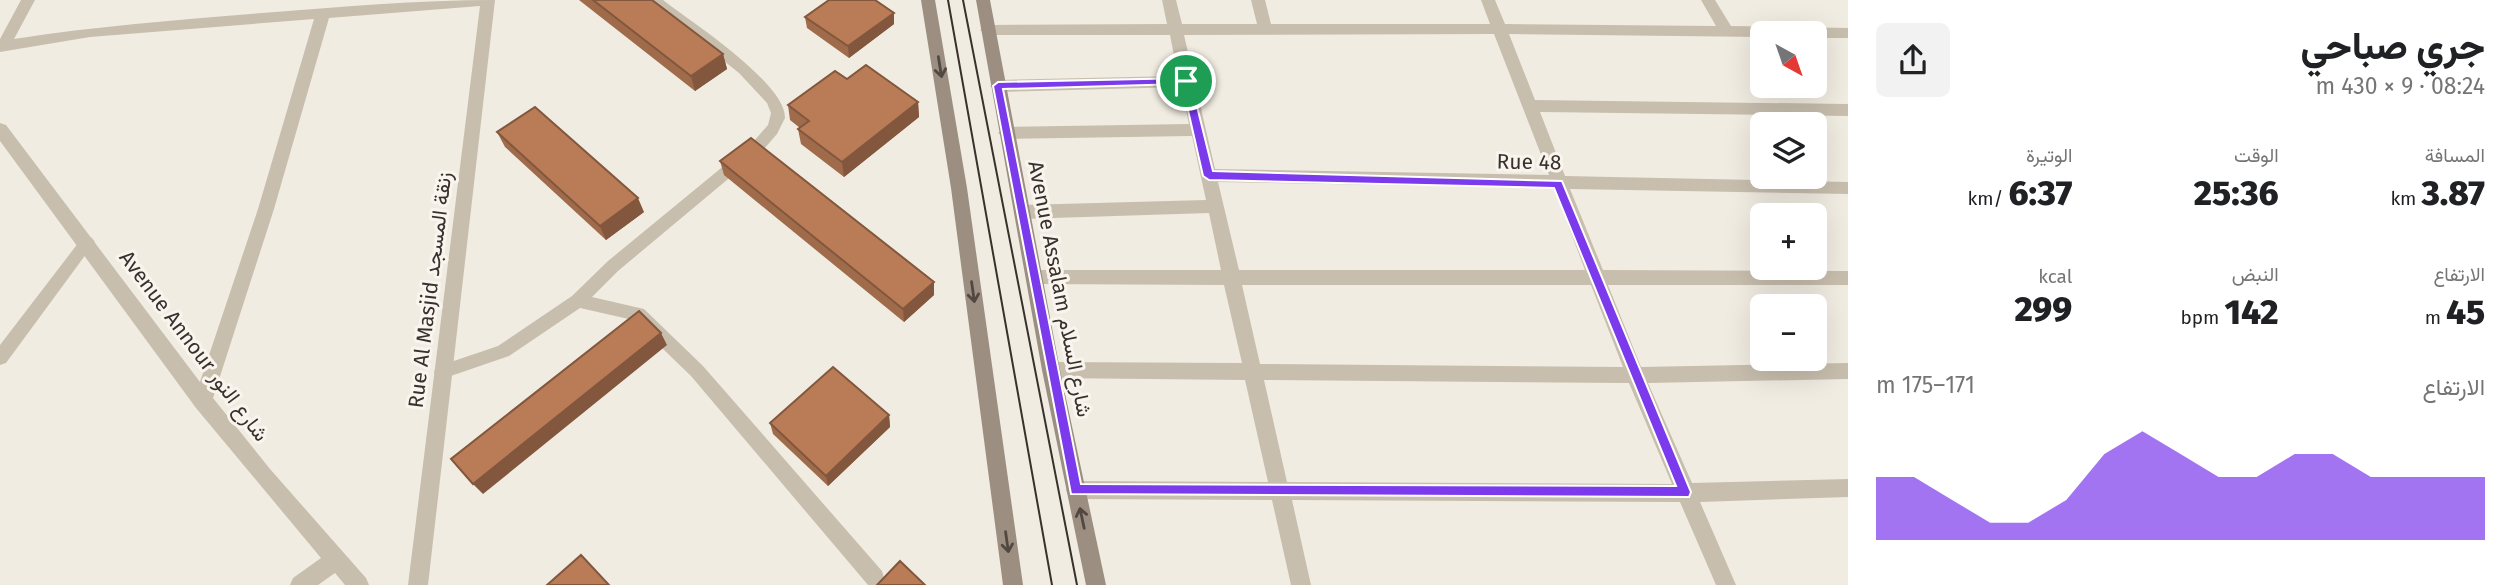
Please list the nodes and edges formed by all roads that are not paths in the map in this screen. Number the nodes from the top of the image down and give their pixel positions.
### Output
1 (28, 0) edge
2 (488, 0) edge
3 (654, 0) edge
4 (928, 0) edge
5 (983, 0) edge
6 (1169, 0) edge
7 (1258, 0) edge
8 (1488, 0) edge
9 (1708, 0) edge
10 (383, 4) edge
11 (323, 12) junction
12 (1175, 28) junction
13 (1265, 28) junction
14 (1500, 29) junction
15 (987, 30) junction
16 (1727, 32) junction
17 (1848, 33) edge
18 (2, 46) edge
19 (1186, 81) junction
20 (998, 86) junction
21 (1530, 106) junction
22 (1848, 110) edge
23 (0, 129) edge
24 (1197, 130) junction
25 (1006, 133) junction
26 (1209, 176) junction
27 (1558, 184) junction
28 (1848, 188) edge
29 (1216, 206) junction
30 (1022, 212) junction
31 (87, 242) junction
32 (1036, 277) junction
33 (1230, 277) junction
34 (1598, 277) junction
35 (1848, 278) edge
36 (578, 301) junction
37 (0, 358) edge
38 (1051, 370) junction
39 (1848, 371) edge
40 (442, 372) junction
41 (1254, 373) junction
42 (1635, 375) junction
43 (203, 402) junction
44 (1848, 488) edge
45 (1076, 490) junction
46 (1281, 490) junction
47 (1685, 492) junction
48 (336, 560) junction
49 (875, 578) dead end
50 (300, 585) edge
51 (359, 585) edge
52 (418, 585) edge
53 (1013, 585) edge
54 (1096, 585) edge
55 (1301, 585) edge
56 (1726, 585) edge

1 - 18 street
2 - 10 street
2 - 40 street, Rue Al Masjid زنقة المسجد
3 - 36 lane
4 -> 53 main road
5 - 15 main road, Avenue Assalam شارع السلام
6 - 12 street
7 - 13 street
8 - 14 street
9 - 16 street
10 - 11 street
11 - 18 street
11 - 43 street
12 - 13 street
12 - 15 street
12 - 19 street
13 - 14 street
14 - 16 street
14 - 21 street
15 - 20 main road, Avenue Assalam شارع السلام
16 - 17 street
19 - 20 street
19 - 24 street
20 - 25 main road, Avenue Assalam شارع السلام
21 - 22 street
21 - 27 street
23 - 31 street, Avenue Annour شارع النور
24 - 25 street
24 - 26 street
25 - 30 main road, Avenue Assalam شارع السلام
26 - 27 street, Rue 48
26 - 29 street
27 - 28 street, Rue 48
27 - 34 street
29 - 30 street
29 - 33 street
30 - 32 main road, Avenue Assalam شارع السلام
31 - 37 lane
31 - 43 street, Avenue Annour شارع النور
32 - 33 street
32 - 38 main road, Avenue Assalam شارع السلام
33 - 34 street
33 - 41 street
34 - 35 street
34 - 42 street
36 - 40 lane
36 - 49 lane
38 - 41 street
38 - 45 main road, Avenue Assalam شارع السلام
39 - 42 street
40 - 52 street, Rue Al Masjid زنقة المسجد
41 - 42 street
41 - 46 street
42 - 47 street
43 - 48 street, Avenue Annour شارع النور
44 - 47 street
45 - 46 street
54 -> 45 main road, Avenue Assalam شارع السلام
46 - 47 street
46 - 55 street
47 - 56 street
48 - 50 street
48 - 51 street, Avenue Annour شارع النور

